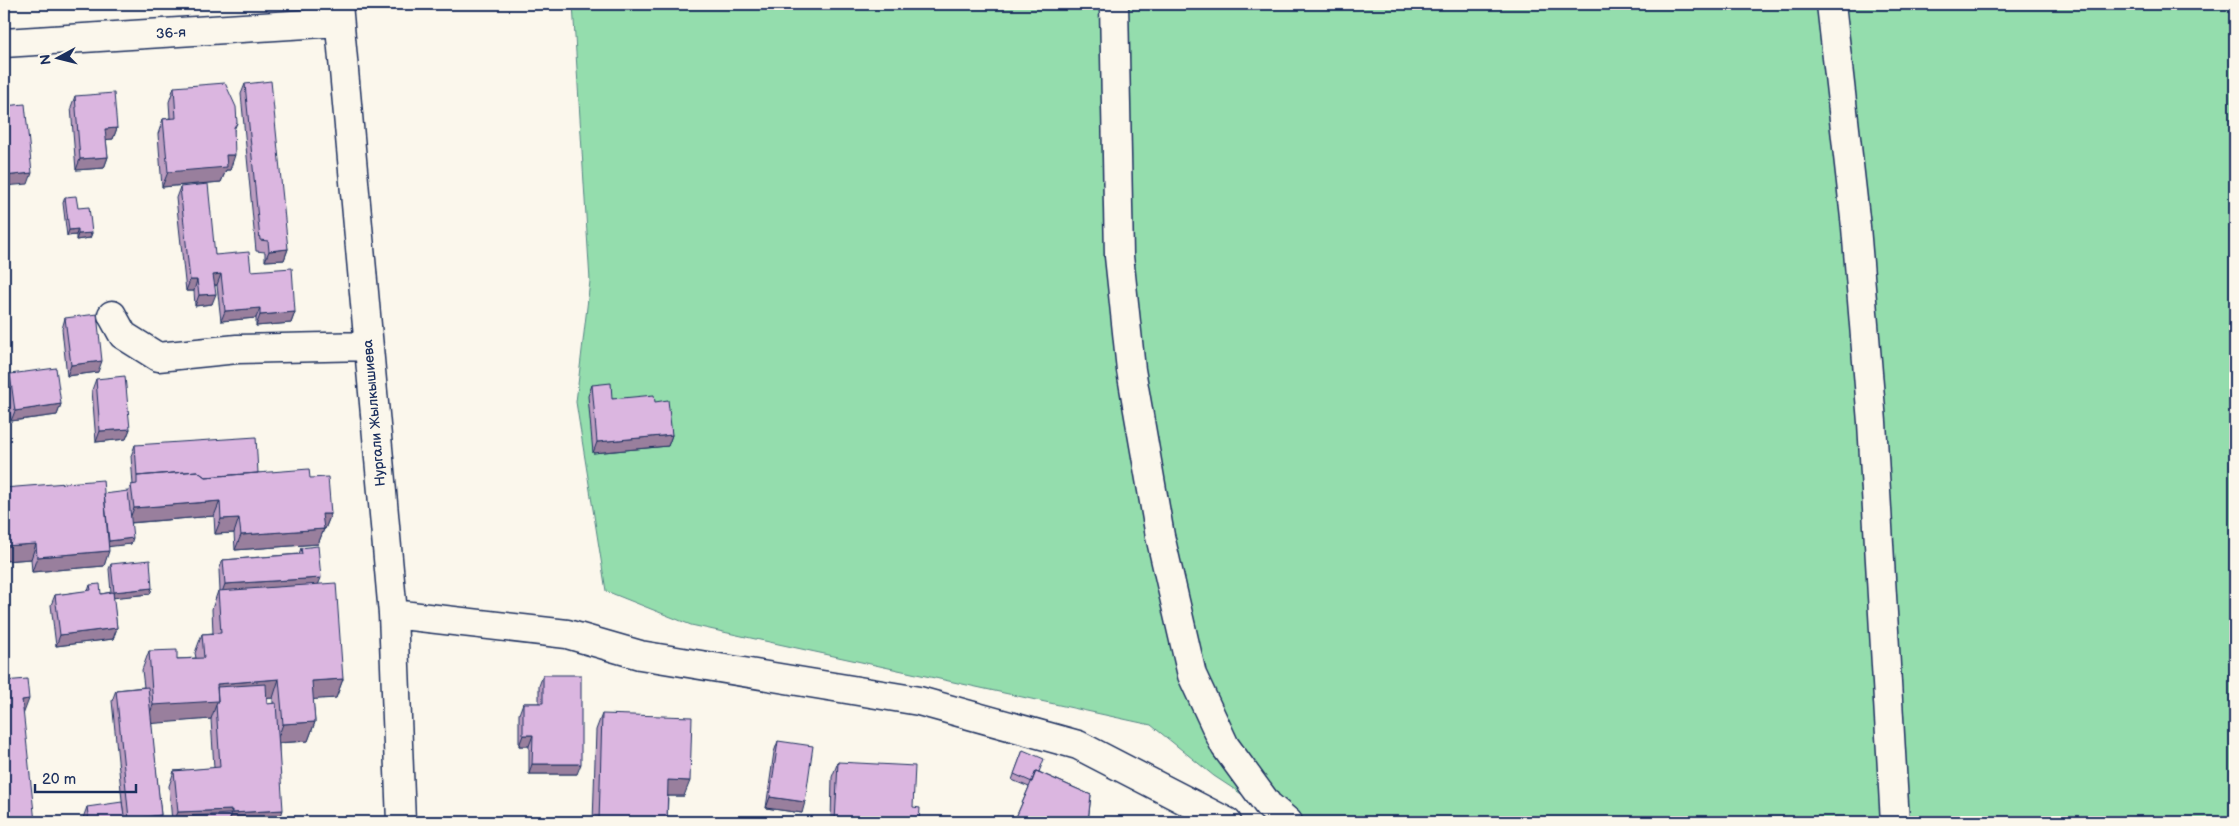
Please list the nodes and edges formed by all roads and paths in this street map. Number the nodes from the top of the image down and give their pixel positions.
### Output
1 (1114, 4) edge
2 (1831, 4) edge
3 (338, 13) edge
4 (4, 43) edge
5 (112, 315) dead end
6 (368, 346) junction
7 (393, 614) junction
8 (401, 822) edge
9 (1226, 822) edge
10 (1288, 822) edge
11 (1895, 822) edge

1 - 10 street
2 - 11 street
3 - 4 street, 36-я
3 - 6 street, Нургали Жылкышиева
5 - 6 street
6 - 7 street, Нургали Жылкышиева
7 - 8 street, Нургали Жылкышиева
7 - 9 street

